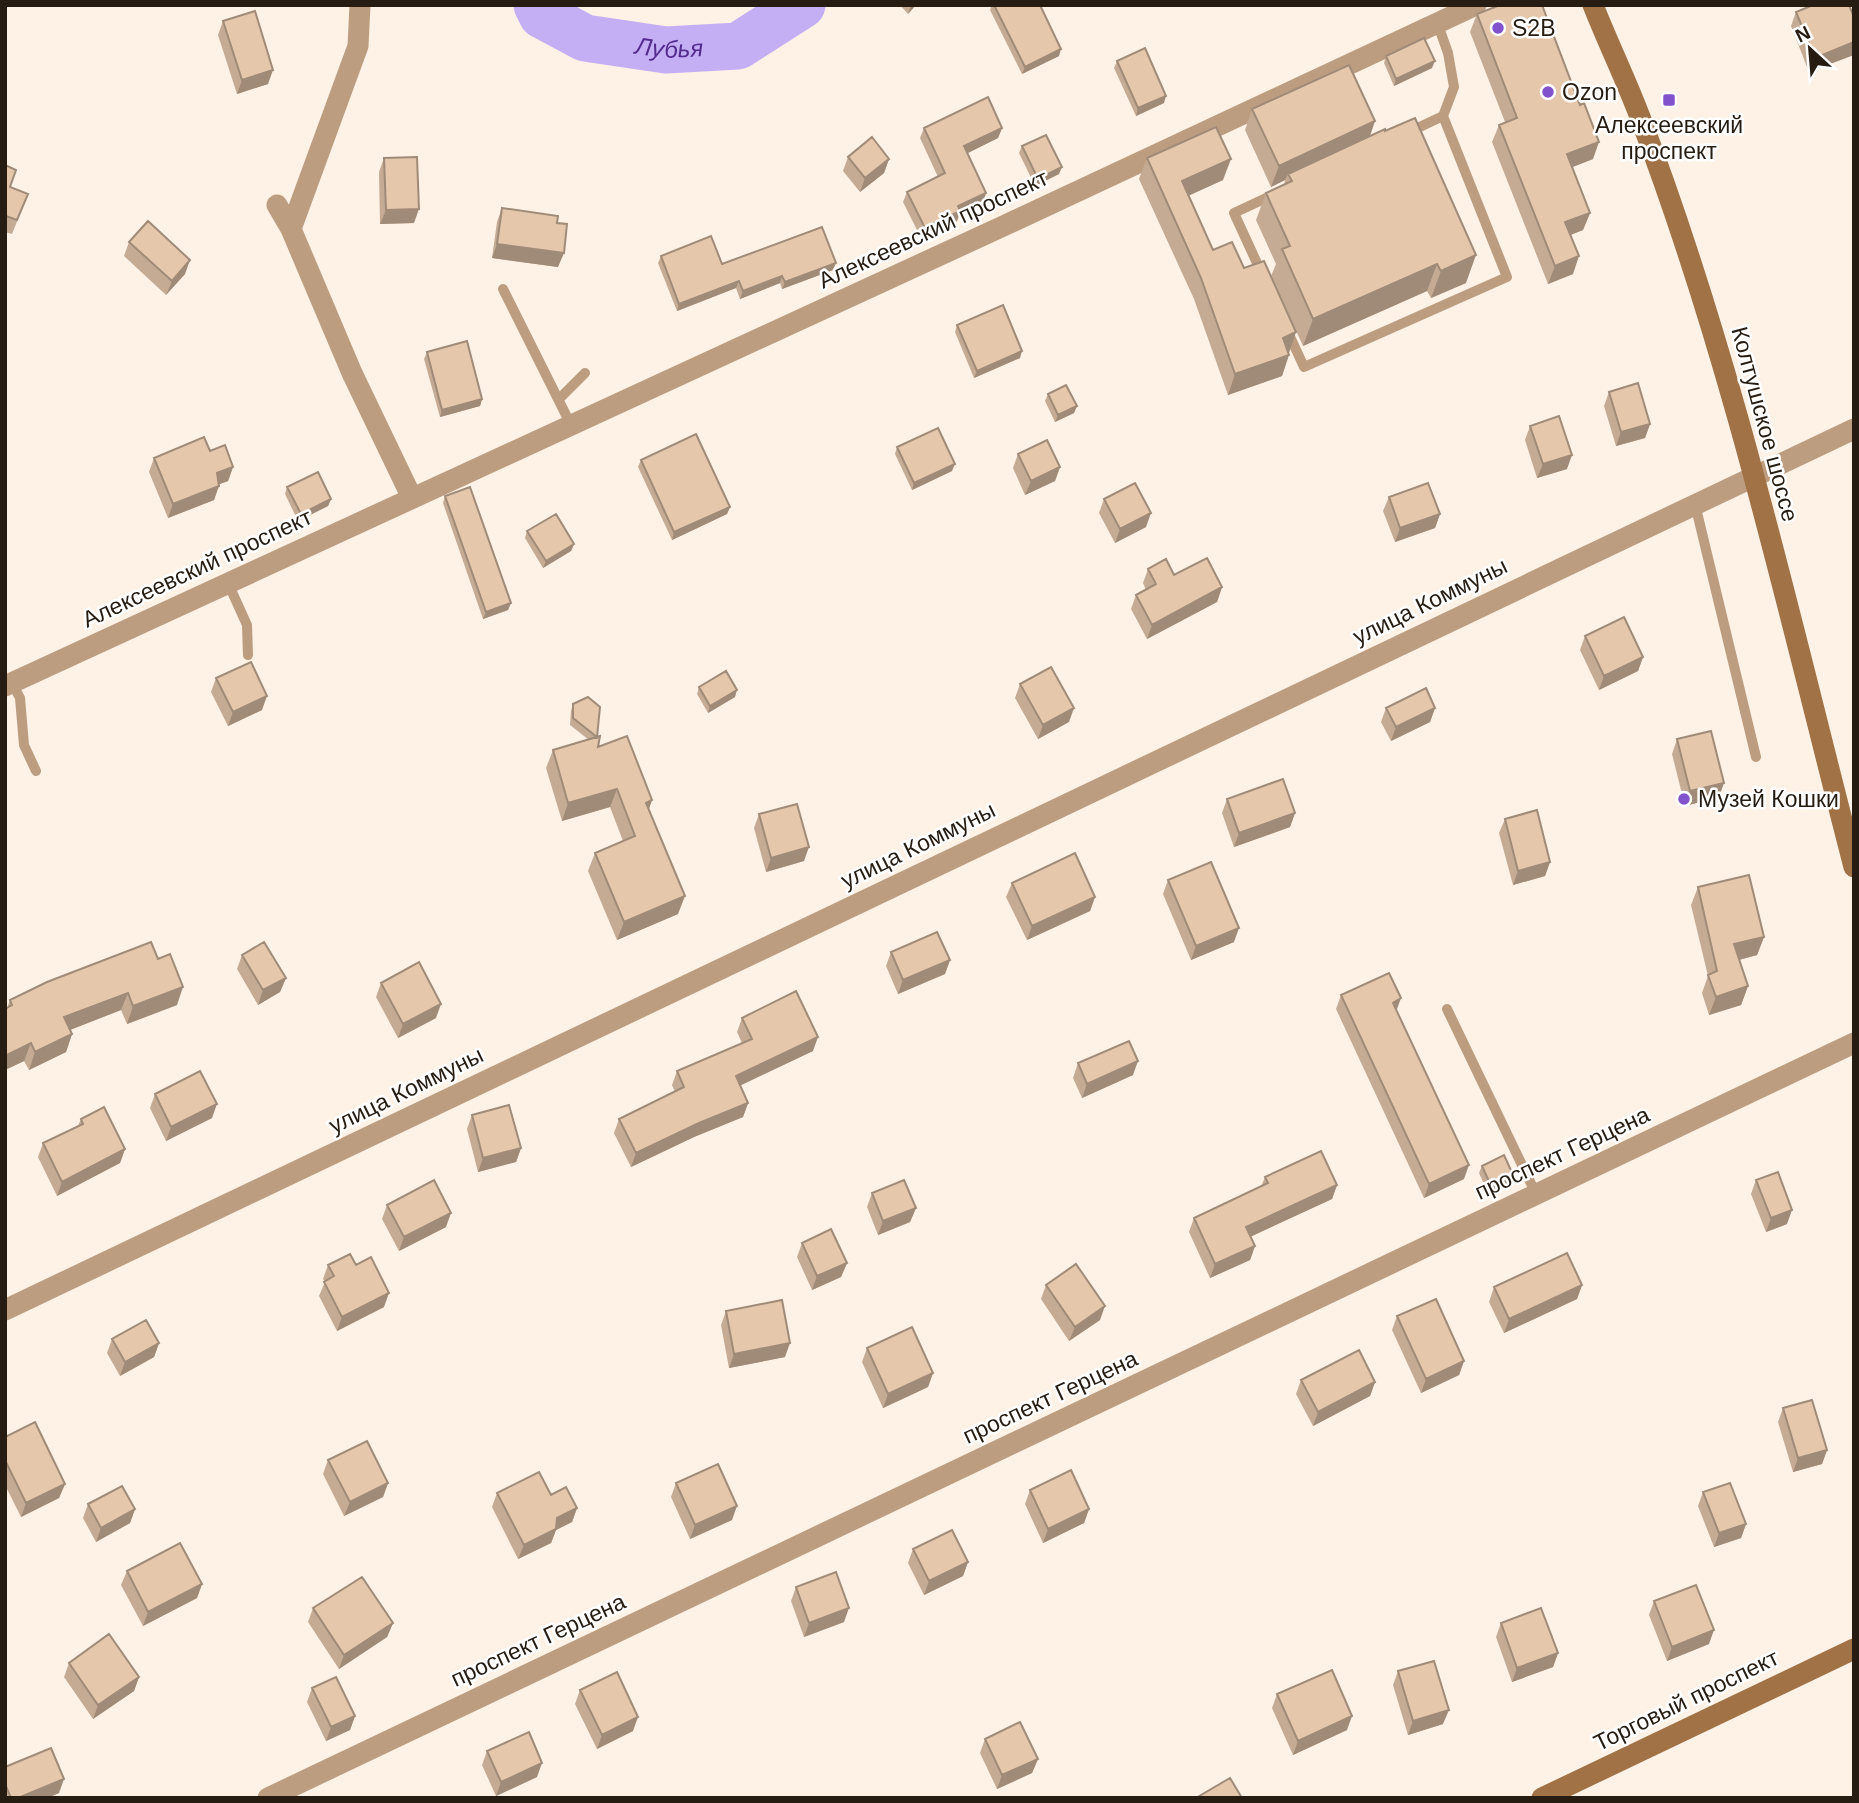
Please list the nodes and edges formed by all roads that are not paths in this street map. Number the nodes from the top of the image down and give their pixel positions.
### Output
1 (360, 5) edge
2 (1476, 5) edge
3 (1592, 5) edge
4 (1437, 22) junction
5 (1443, 116) junction
6 (1394, 139) edge
7 (1284, 190) edge
8 (278, 205) dead end
9 (291, 229) junction
10 (1266, 284) edge
11 (503, 289) dead end
12 (1282, 320) edge
13 (585, 373) dead end
14 (559, 399) junction
15 (571, 425) junction
16 (1854, 429) edge
17 (1753, 476) junction
18 (412, 498) junction
19 (1695, 504) junction
20 (228, 583) junction
21 (248, 655) dead end
22 (8, 685) edge
23 (1756, 757) dead end
24 (36, 771) dead end
25 (1854, 867) edge
26 (1447, 1009) dead end
27 (1854, 1042) edge
28 (1536, 1194) junction
29 (5, 1310) edge
30 (1854, 1649) edge
31 (268, 1798) edge
32 (1542, 1798) edge

1 - 9 street
2 - 4 street, Алексеевский проспект
3 - 17 main road, Колтушское шоссе
4 - 5 lane
4 - 15 street, Алексеевский проспект
5 - 6 lane
5 - 12 lane
7 - 10 lane
8 - 9 street
9 - 18 street
11 - 14 lane
13 - 14 lane
14 - 15 lane
15 - 18 street, Алексеевский проспект
16 - 17 street, улица Коммуны
17 - 19 street, улица Коммуны
17 - 25 main road, Колтушское шоссе
18 - 20 street, Алексеевский проспект
19 - 23 lane
19 - 29 street, улица Коммуны
20 - 21 lane
20 - 22 street, Алексеевский проспект
22 - 24 lane
26 - 28 lane
27 - 28 street, проспект Герцена
28 - 31 street, проспект Герцена
30 - 32 main road, Торговый проспект

